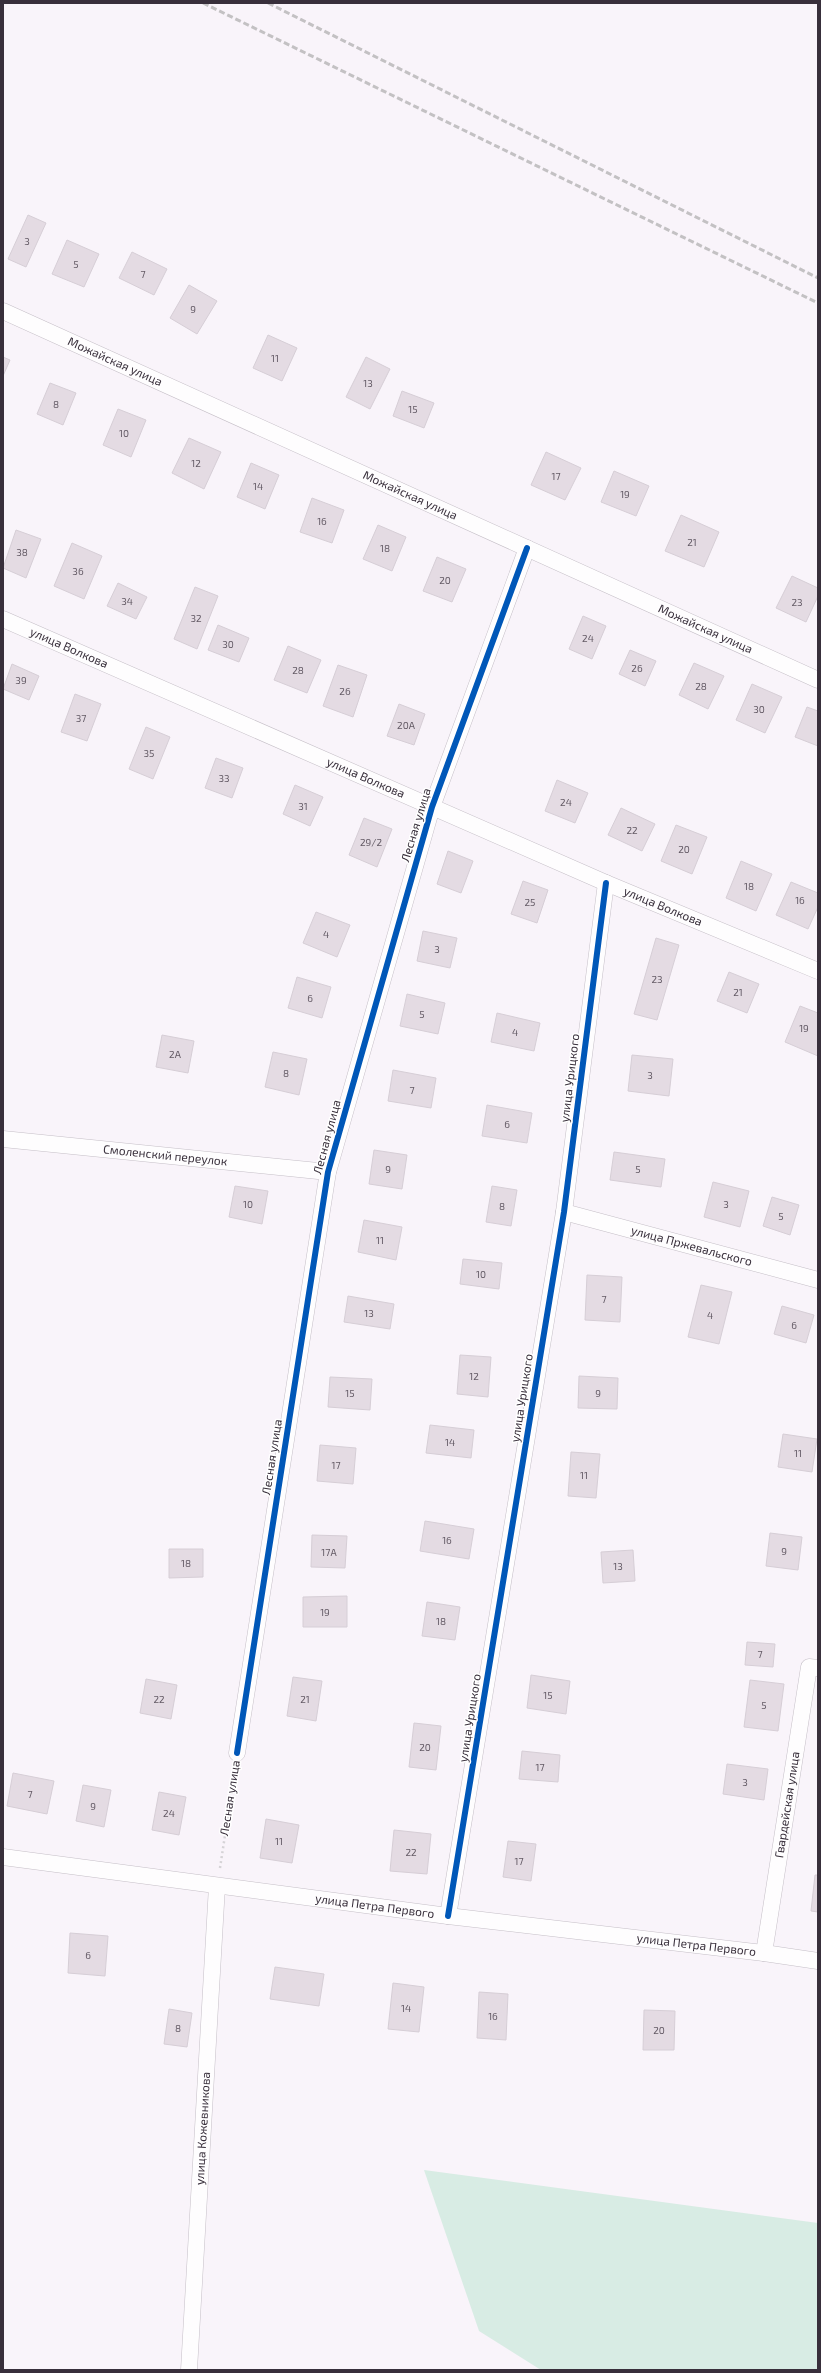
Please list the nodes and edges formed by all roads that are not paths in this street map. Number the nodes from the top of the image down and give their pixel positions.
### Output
1 (3, 311) edge
2 (527, 548) junction
3 (3, 619) edge
4 (818, 680) edge
5 (432, 807) junction
6 (606, 883) junction
7 (818, 971) edge
8 (3, 1139) edge
9 (328, 1172) junction
10 (564, 1212) junction
11 (818, 1280) edge
12 (818, 1668) edge
13 (237, 1754) road end
14 (3, 1857) edge
15 (217, 1886) junction
16 (448, 1916) junction
17 (764, 1953) junction
18 (818, 1961) edge
19 (189, 2370) edge

1 - 2 street, Можайская улица
2 - 4 street, Можайская улица
2 - 5 street, Лесная улица
3 - 5 street, улица Волкова
5 - 6 street, улица Волкова
5 - 9 street, Лесная улица
6 - 7 street, улица Волкова
6 - 10 street, улица Урицкого
8 - 9 street, Смоленский переулок
9 - 13 street, Лесная улица
10 - 11 street, улица Пржевальского
10 - 16 street, улица Урицкого
12 - 17 street, Гвардейская улица
14 - 15 street, улица Петра Первого
15 - 16 street, улица Петра Первого
15 - 19 street, улица Кожевникова
16 - 17 street, улица Петра Первого
17 - 18 street, улица Петра Первого

